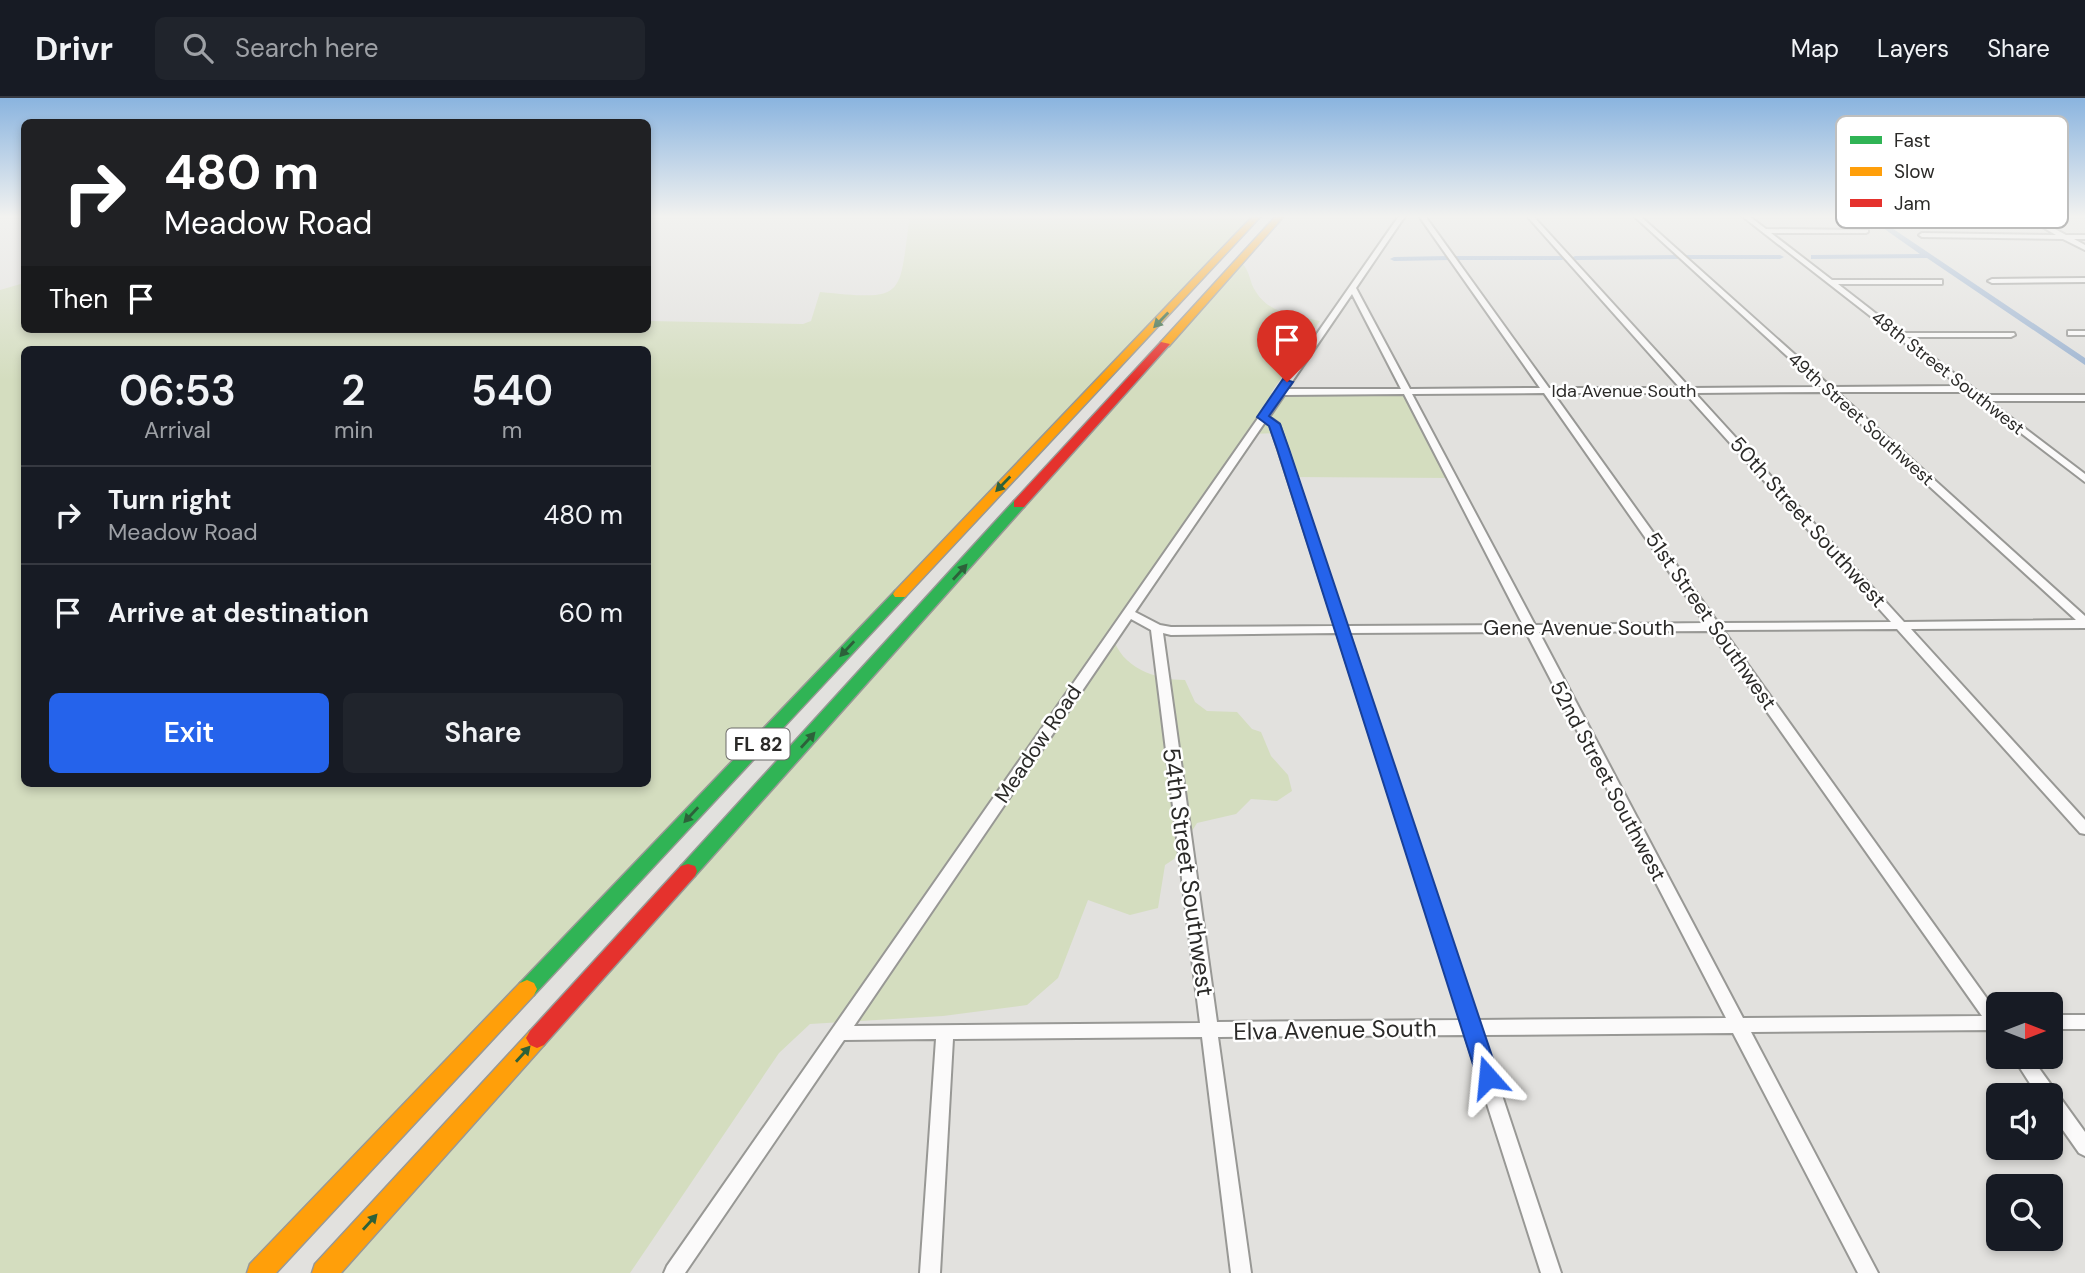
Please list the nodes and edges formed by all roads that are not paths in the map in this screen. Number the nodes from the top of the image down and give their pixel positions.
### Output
1 (1204, 271) edge
2 (1230, 271) edge
3 (1363, 271) edge
4 (1462, 271) edge
5 (1580, 271) edge
6 (1698, 271) edge
7 (1816, 271) edge
8 (2085, 280) edge
9 (1992, 281) dead end
10 (1830, 282) junction
11 (1940, 282) dead end
12 (1352, 287) junction
13 (2071, 333) dead end
14 (2085, 333) edge
15 (1899, 335) junction
16 (2011, 335) dead end
17 (1968, 389) junction
18 (1829, 390) junction
19 (1548, 391) junction
20 (1688, 391) junction
21 (1280, 392) junction
22 (1407, 392) junction
23 (1980, 398) junction
24 (2085, 398) edge
25 (1263, 417) junction
26 (2083, 476) edge
27 (911, 582) junction
28 (943, 591) junction
29 (1128, 613) junction
30 (2085, 623) edge
31 (1901, 625) junction
32 (1714, 626) junction
33 (1157, 628) junction
34 (1528, 628) junction
35 (1343, 629) junction
36 (2085, 829) edge
37 (1986, 1007) edge
38 (2085, 1021) edge
39 (2063, 1022) edge
40 (1986, 1024) edge
41 (1737, 1025) junction
42 (1472, 1028) junction
43 (1209, 1032) junction
44 (840, 1033) junction
45 (944, 1034) junction
46 (2063, 1116) edge
47 (2085, 1147) edge
48 (259, 1273) edge
49 (324, 1273) edge
50 (674, 1273) edge
51 (930, 1273) edge
52 (1241, 1273) edge
53 (1551, 1273) edge
54 (1868, 1273) edge

1 -> 27 highway, FL 82
28 -> 2 highway, FL 82
3 - 12 street, Meadow Road
4 - 19 street, 51st Street Southwest
5 - 20 street, 50th Street Southwest
6 - 18 street, 49th Street Southwest
7 - 10 street, 48th Street Southwest
8 - 9 street
10 - 11 street
10 - 15 street, 48th Street Southwest
12 - 21 street, Meadow Road
12 - 22 street, 52nd Street Southwest
13 - 14 street
15 - 16 street
15 - 17 street, 48th Street Southwest
17 - 18 street, Ida Avenue South
17 - 23 street, 48th Street Southwest
18 - 20 street, Ida Avenue South
18 - 30 street, 49th Street Southwest
19 - 20 street, Ida Avenue South
19 - 22 street, Ida Avenue South
19 - 32 street, 51st Street Southwest
20 - 31 street, 50th Street Southwest
21 - 22 street, Ida Avenue South
21 - 25 street, Meadow Road
22 - 34 street, 52nd Street Southwest
23 - 24 street
23 - 26 street, 48th Street Southwest
25 - 29 street, Meadow Road
25 - 35 street
27 - 28 highway
27 -> 48 highway, FL 82
49 -> 28 highway, FL 82
29 - 33 street
29 - 44 street, Meadow Road
30 - 31 street, Gene Avenue South
31 - 32 street, Gene Avenue South
31 - 36 street, 50th Street Southwest
32 - 34 street, Gene Avenue South
32 - 37 street, 51st Street Southwest
33 - 35 street, Gene Avenue South
33 - 43 street, 54th Street Southwest
34 - 35 street, Gene Avenue South
34 - 41 street, 52nd Street Southwest
35 - 42 street
38 - 39 street
40 - 41 street, Elva Avenue South
41 - 42 street, Elva Avenue South
41 - 54 street, 52nd Street Southwest
42 - 43 street, Elva Avenue South
42 - 53 street
43 - 45 street, Elva Avenue South
43 - 52 street, 54th Street Southwest
44 - 45 street, Elva Avenue South
44 - 50 street, Meadow Road
45 - 51 street
46 - 47 street

